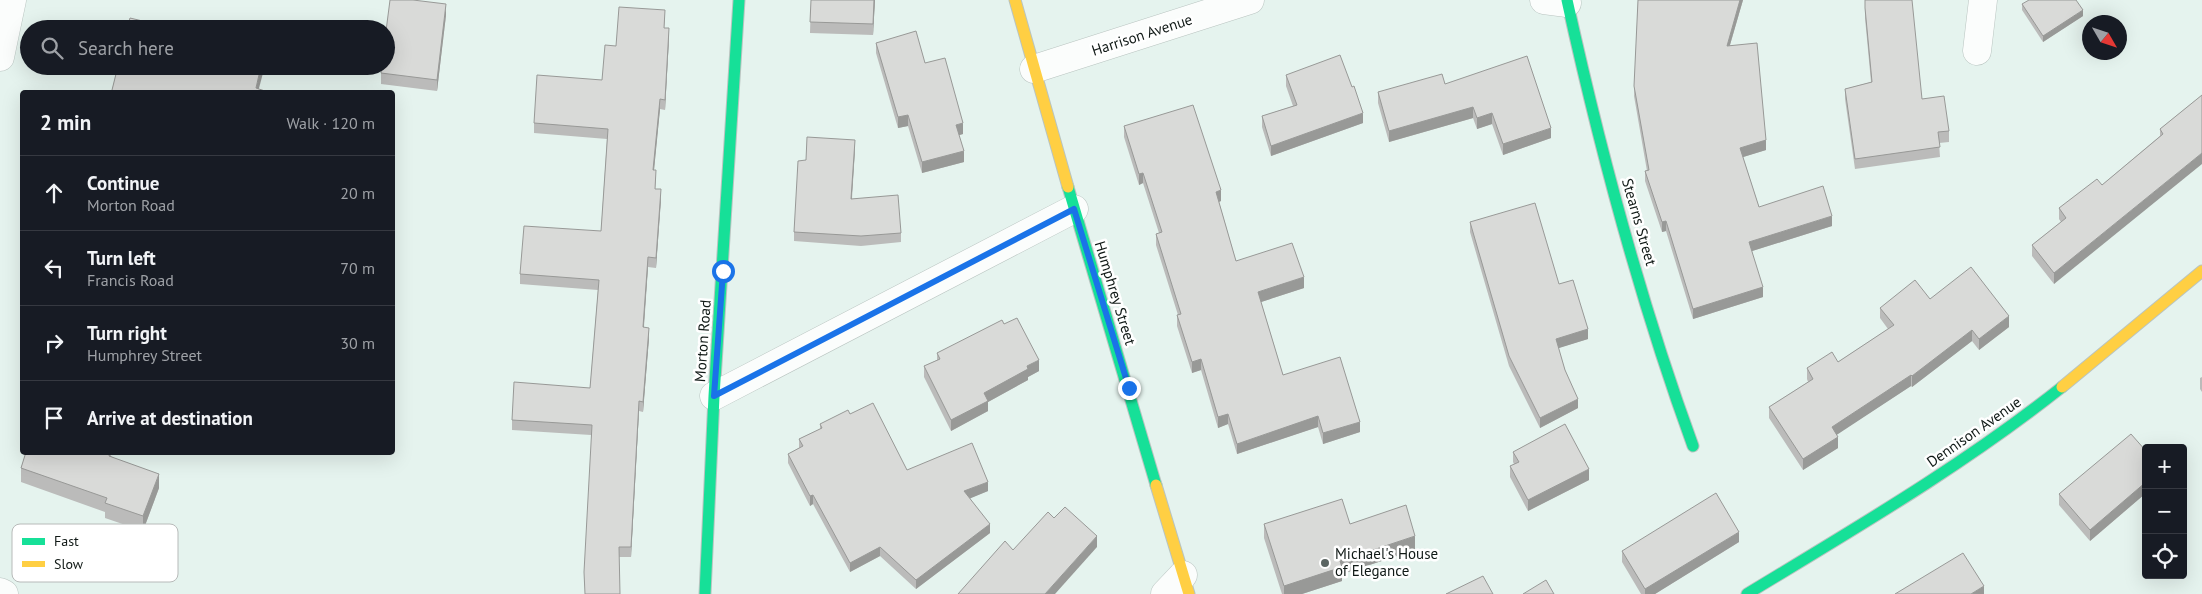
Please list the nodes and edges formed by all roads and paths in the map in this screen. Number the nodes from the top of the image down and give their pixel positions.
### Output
1 (12, 0) edge
2 (739, 0) edge
3 (1015, 0) edge
4 (1250, 0) edge
5 (1983, 0) edge
6 (1559, 1) edge
7 (1977, 52) dead end
8 (0, 57) edge
9 (1034, 69) junction
10 (1074, 209) junction
11 (2202, 270) edge
12 (714, 396) junction
13 (1693, 446) dead end
14 (1179, 588) edge
15 (0, 592) edge
16 (4, 594) edge
17 (705, 594) edge
18 (1747, 594) edge

1 - 8 street
2 - 12 street, Morton Road
3 - 9 street, Humphrey Street
4 - 9 street, Harrison Avenue
5 - 7 street
6 - 13 street, Stearns Street
9 - 10 street, Humphrey Street
10 - 12 street
10 - 14 street, Humphrey Street
11 - 18 street, Dennison Avenue
12 - 17 street, Morton Road
15 - 16 street

